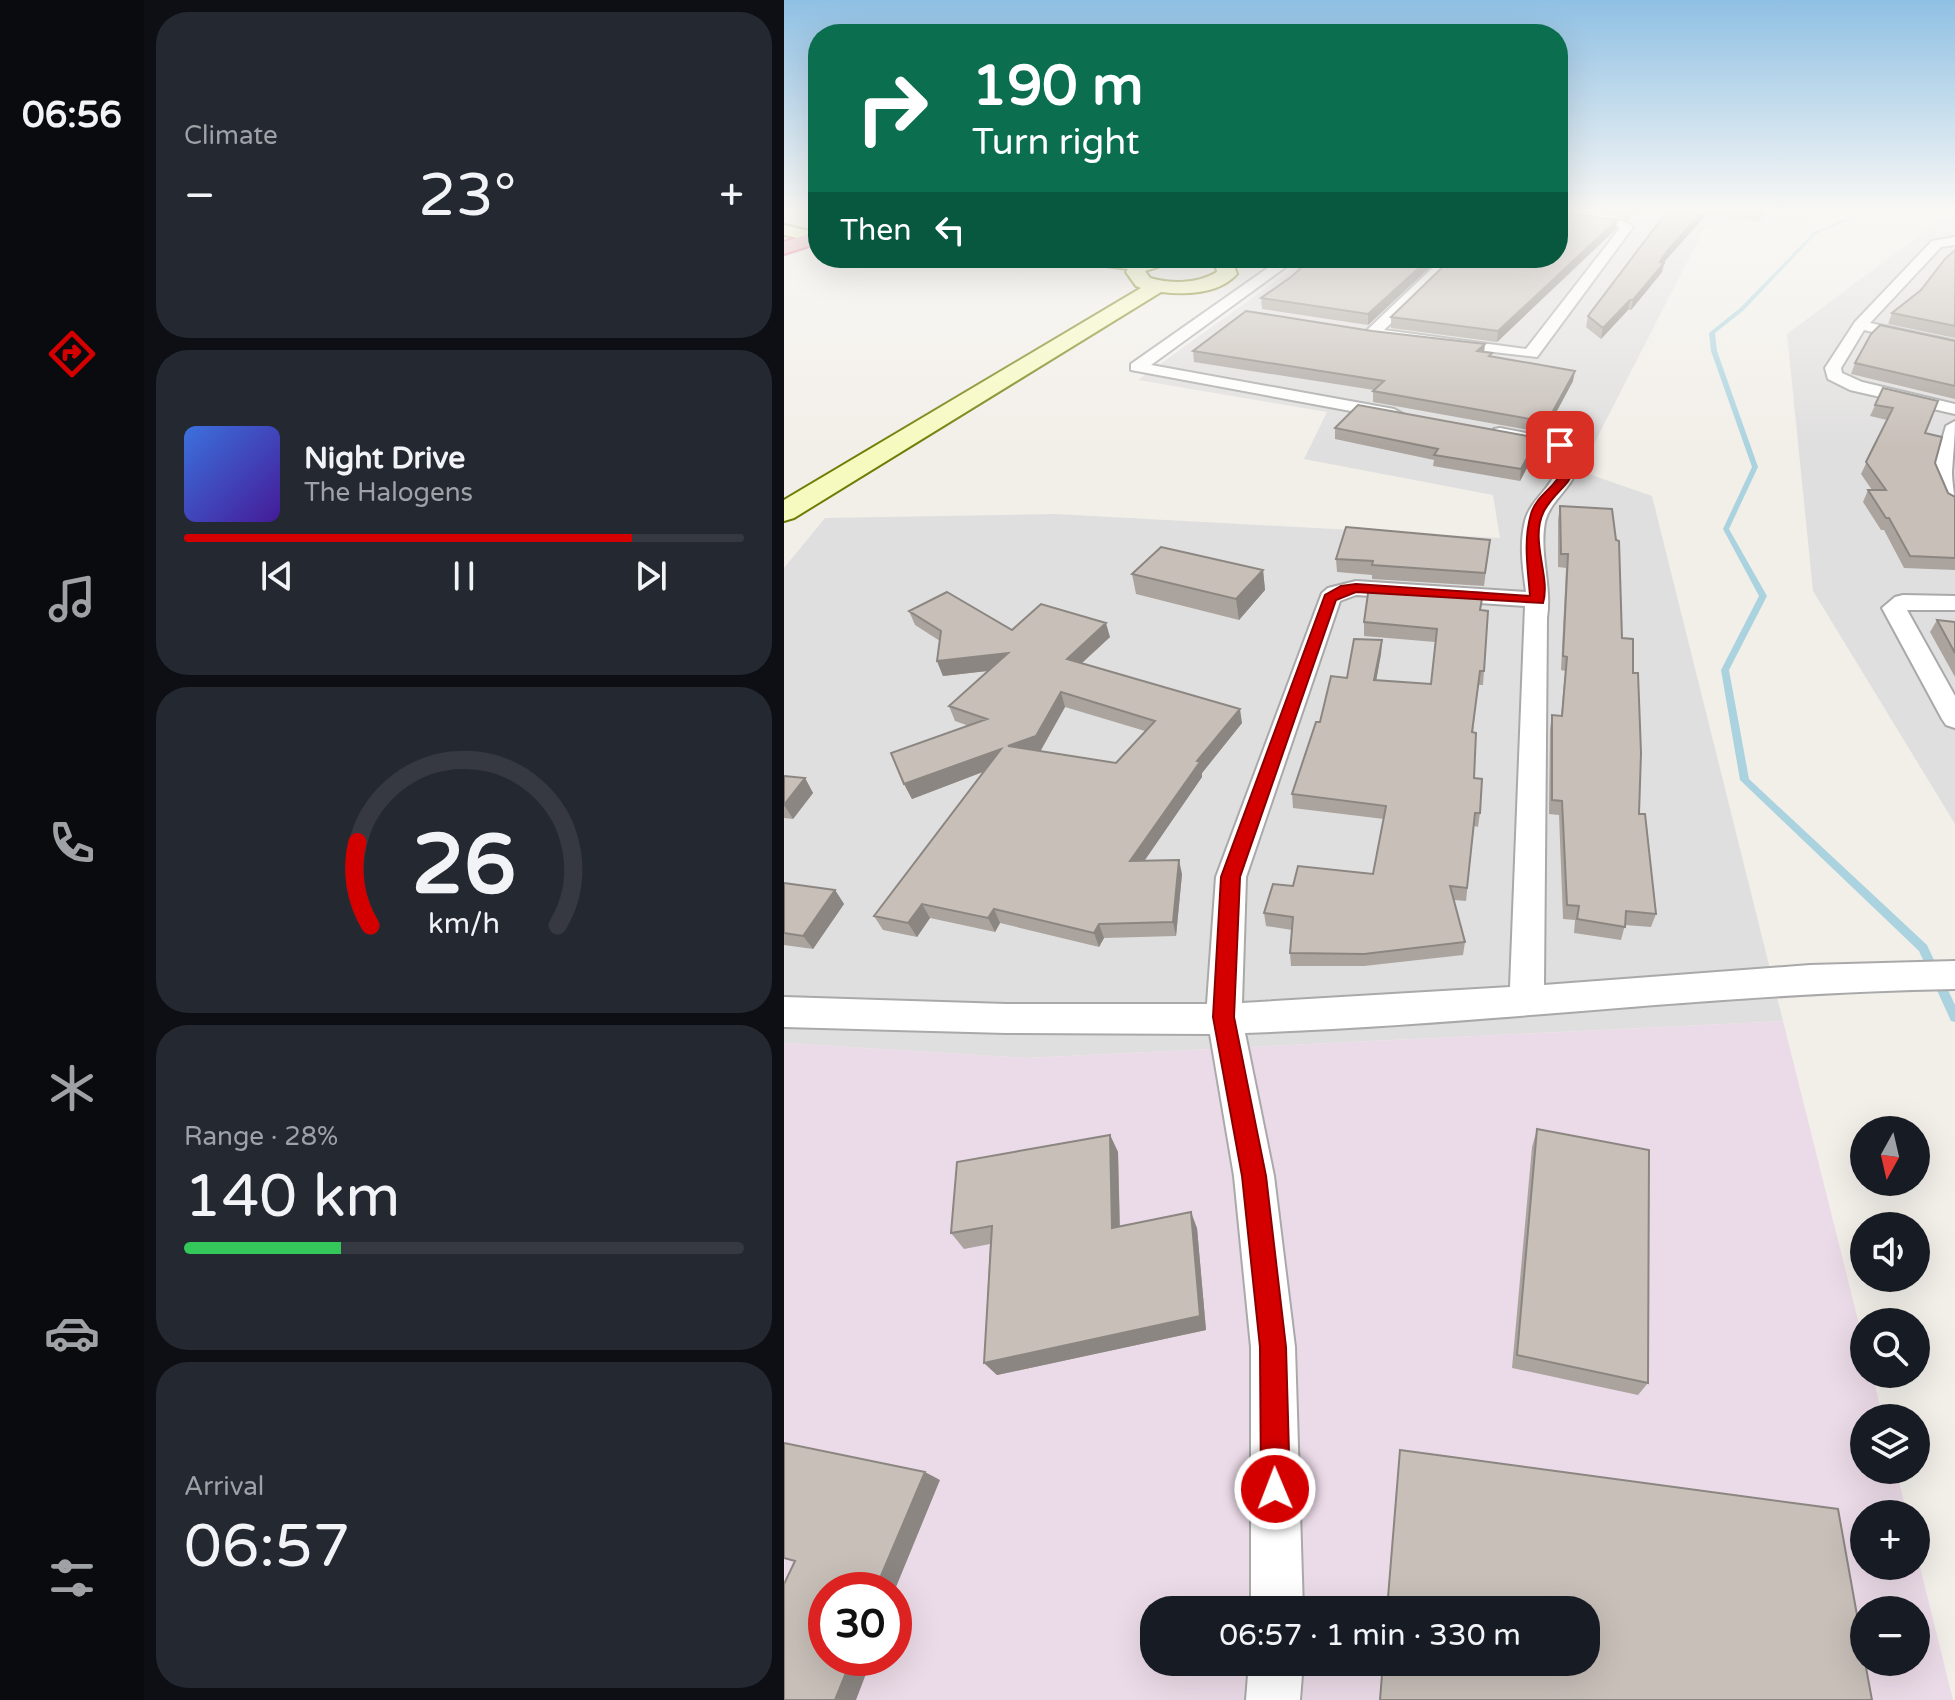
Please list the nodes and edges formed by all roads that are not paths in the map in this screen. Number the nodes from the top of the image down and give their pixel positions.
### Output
1 (1154, 288) edge
2 (1245, 288) edge
3 (1415, 288) edge
4 (1579, 288) edge
5 (1895, 288) edge
6 (1214, 309) junction
7 (1246, 314) edge
8 (1860, 325) junction
9 (1955, 346) edge
10 (1955, 409) edge
11 (1416, 418) edge
12 (1955, 426) edge
13 (1478, 429) edge
14 (1955, 504) edge
15 (784, 512) edge
16 (1538, 600) junction
17 (1955, 603) edge
18 (1955, 719) edge
19 (1955, 975) edge
20 (1527, 1000) junction
21 (784, 1012) edge
22 (1224, 1017) junction
23 (1277, 1596) edge
24 (1275, 1676) edge
25 (1273, 1700) edge

1 - 15 street
2 - 6 street
3 - 4 street
5 - 8 street
6 - 7 street
6 - 11 street
8 - 9 street
8 - 10 street
12 - 14 street
13 - 16 street
16 - 20 street
16 - 22 street
17 - 18 street
19 - 20 street
20 - 22 street
21 - 22 street
22 - 23 street
24 - 25 street

